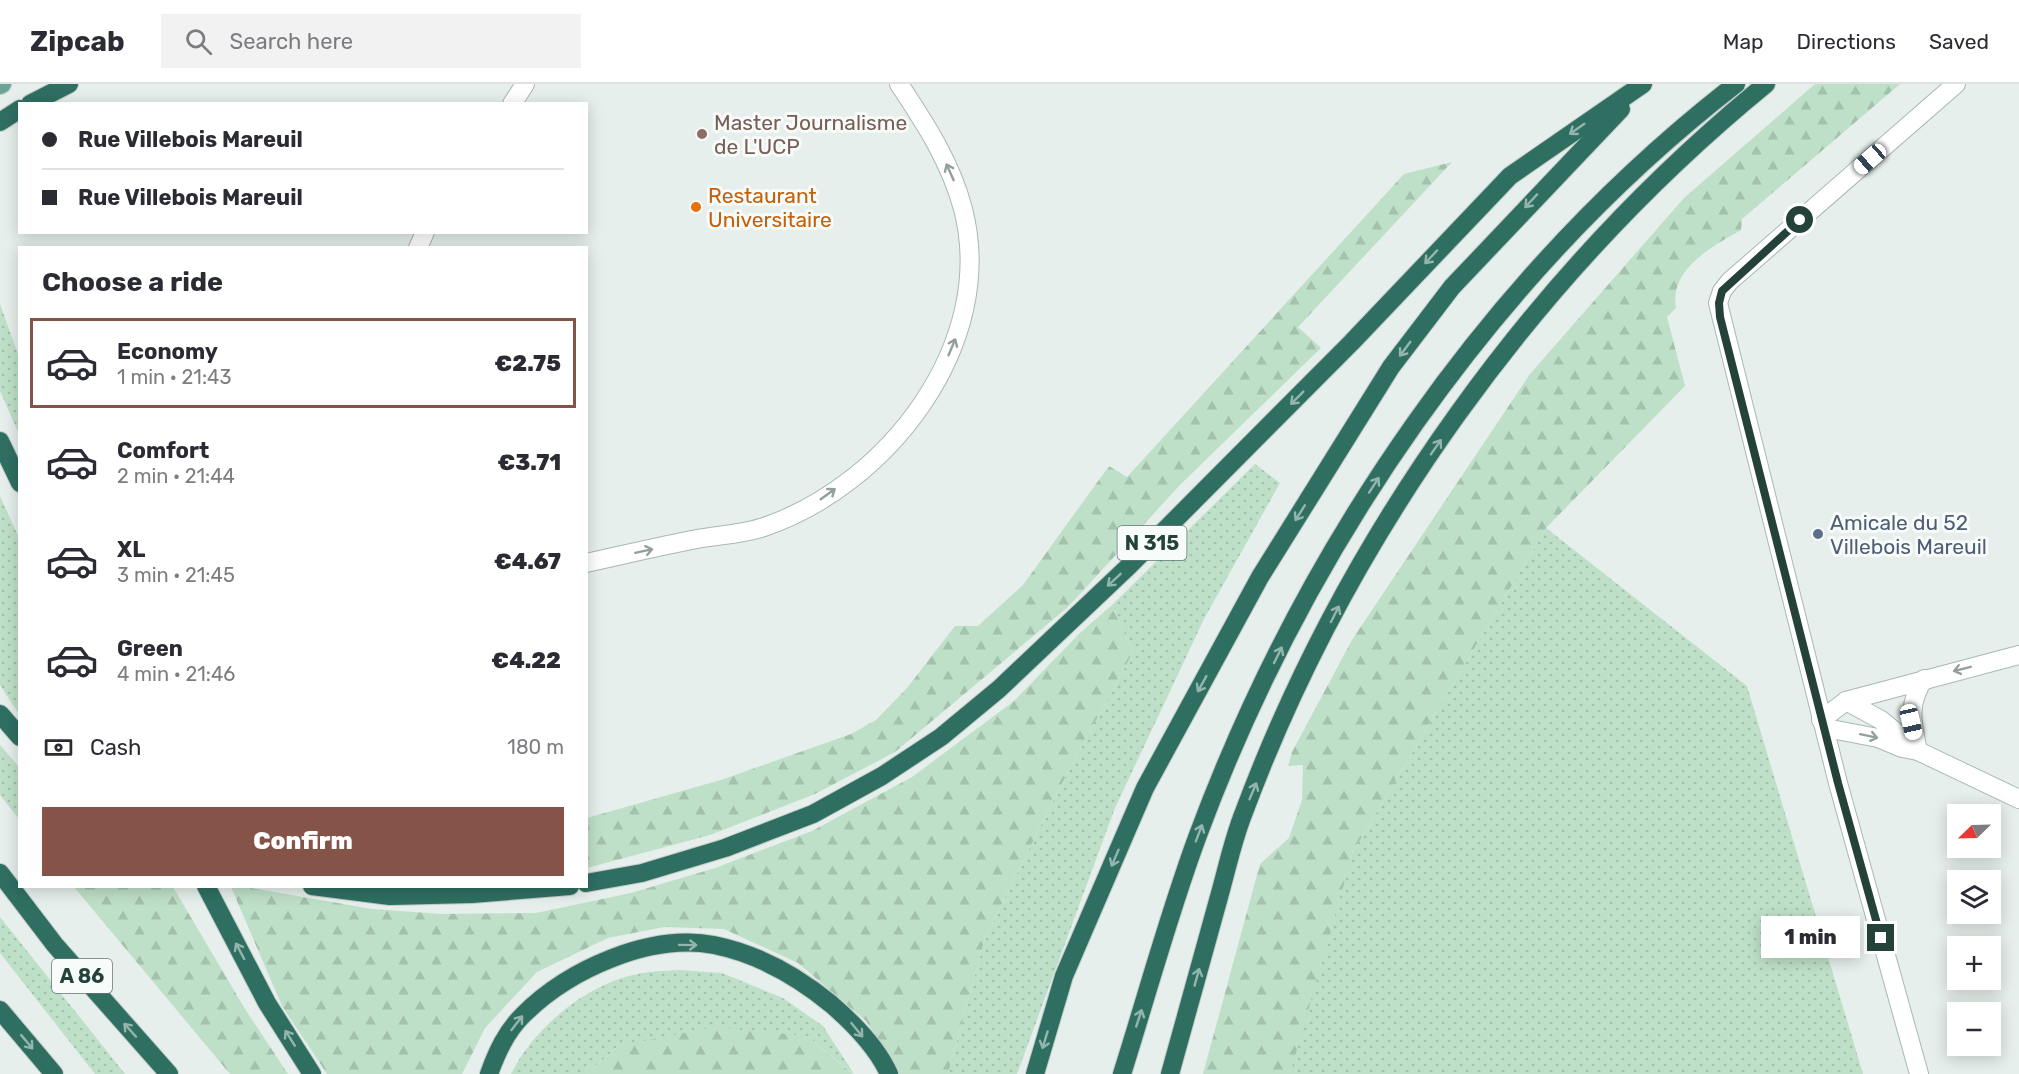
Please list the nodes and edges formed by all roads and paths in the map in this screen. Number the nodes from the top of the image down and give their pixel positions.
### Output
1 (69, 84) edge
2 (525, 84) edge
3 (899, 84) edge
4 (1644, 84) edge
5 (1736, 84) edge
6 (1766, 84) edge
7 (1956, 84) edge
8 (34, 102) edge
9 (513, 102) edge
10 (18, 110) edge
11 (0, 122) edge
12 (0, 441) edge
13 (18, 479) edge
14 (588, 563) edge
15 (2019, 655) edge
16 (1924, 679) junction
17 (1846, 701) junction
18 (0, 714) edge
19 (1821, 720) junction
20 (18, 735) edge
21 (1918, 751) junction
22 (2019, 799) edge
23 (0, 873) edge
24 (588, 883) edge
25 (207, 888) edge
26 (328, 888) edge
27 (546, 888) edge
28 (0, 1010) edge
29 (54, 1074) edge
30 (169, 1074) edge
31 (312, 1074) edge
32 (489, 1074) edge
33 (889, 1074) edge
34 (1035, 1074) edge
35 (1122, 1074) edge
36 (1170, 1074) edge
37 (1919, 1074) edge

1 - 8 highway
2 - 9 street
14 -> 3 street
4 -> 24 highway, N 315
4 -> 34 highway, N 315
35 -> 5 highway
36 -> 6 highway
7 - 19 street
10 - 11 highway
12 - 13 highway
15 -> 16 street
16 - 17 street
16 - 21 street
17 - 19 street
17 - 21 street
18 - 20 highway
19 -> 21 street
19 - 37 street
21 - 22 street
30 -> 23 highway, A 86
31 -> 25 highway
26 - 27 highway
28 -> 29 highway
32 -> 33 highway

